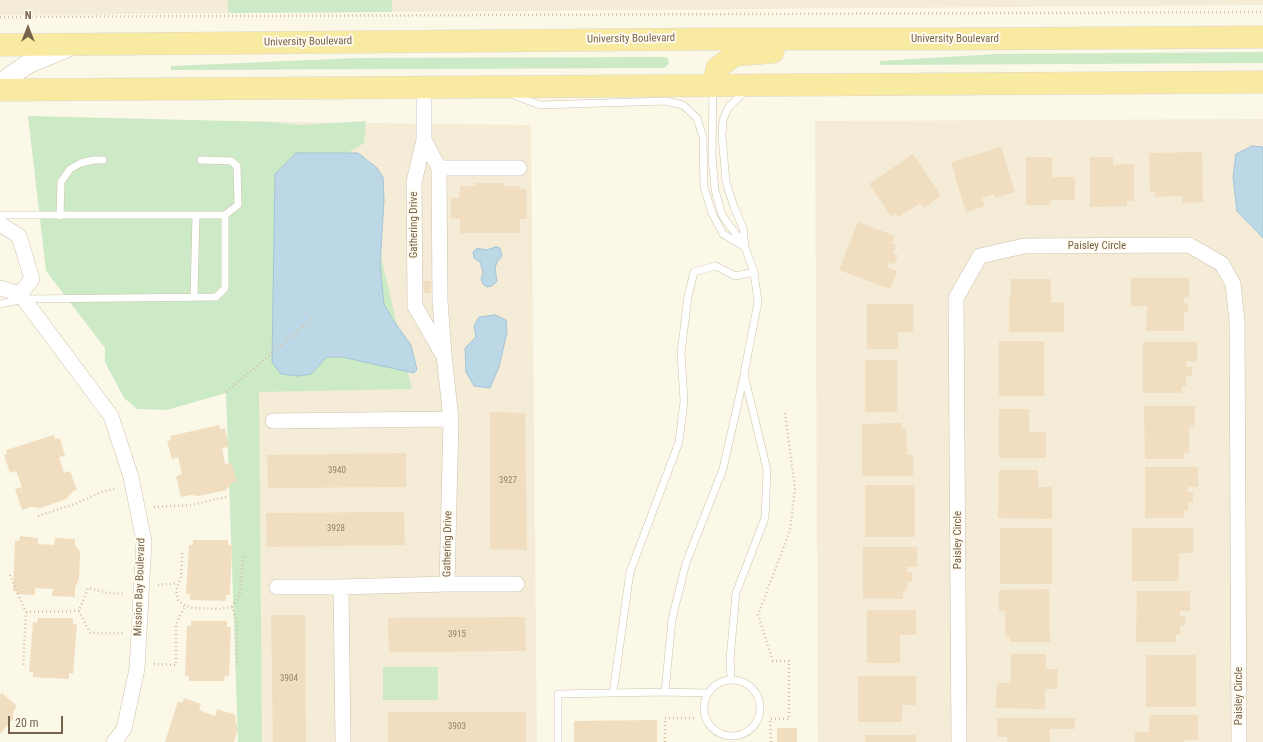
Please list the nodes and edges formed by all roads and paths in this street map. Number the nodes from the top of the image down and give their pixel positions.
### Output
1 (1263, 12) edge
2 (0, 17) edge
3 (1263, 37) edge
4 (954, 39) junction
5 (76, 44) junction
6 (0, 45) edge
7 (1263, 82) edge
8 (751, 85) junction
9 (0, 86) edge
10 (713, 86) junction
11 (424, 87) junction
12 (489, 87) junction
13 (0, 90) edge
14 (424, 140) junction
15 (103, 160) dead end
16 (201, 160) dead end
17 (440, 168) junction
18 (518, 168) dead end
19 (0, 215) edge
20 (60, 216) junction
21 (196, 216) junction
22 (225, 216) junction
23 (0, 224) edge
24 (745, 247) junction
25 (754, 272) junction
26 (0, 288) edge
27 (22, 297) junction
28 (194, 297) junction
29 (0, 304) edge
30 (313, 318) dead end
31 (444, 355) junction
32 (744, 374) junction
33 (226, 392) dead end
34 (785, 413) dead end
35 (451, 419) junction
36 (273, 421) dead end
37 (133, 484) junction
38 (226, 497) dead end
39 (137, 508) junction
40 (38, 516) dead end
41 (182, 553) dead end
42 (243, 556) dead end
43 (10, 575) dead end
44 (447, 584) junction
45 (517, 584) dead end
46 (277, 587) dead end
47 (341, 587) junction
48 (141, 594) junction
49 (185, 606) junction
50 (232, 608) junction
51 (78, 610) junction
52 (26, 612) junction
53 (139, 632) junction
54 (137, 663) junction
55 (237, 666) dead end
56 (23, 667) dead end
57 (732, 680) junction
58 (665, 692) junction
59 (613, 693) junction
60 (707, 694) junction
61 (694, 718) dead end
62 (114, 742) edge
63 (343, 742) edge
64 (558, 742) edge
65 (665, 742) edge
66 (771, 742) edge
67 (959, 742) edge
68 (1239, 742) edge

1 - 2 path
3 - 4 main road, University Boulevard
4 - 5 main road, University Boulevard
4 - 10 main road
5 - 6 main road, University Boulevard
5 - 9 street
7 - 8 main road
8 - 10 main road
8 - 24 lane
10 - 12 main road
10 - 24 lane
11 - 12 main road
11 - 13 main road
11 - 14 street, Gathering Drive
12 - 24 lane
14 - 17 street
14 - 31 street, Gathering Drive
15 - 20 lane
16 - 22 lane
17 - 18 street
17 - 31 street, Gathering Drive
19 - 20 lane
20 - 21 lane
21 - 22 lane
21 - 28 lane
22 - 28 lane
23 - 27 street
24 - 25 lane
25 - 32 lane
25 - 59 lane
26 - 27 street
27 - 28 lane
27 - 29 lane
27 - 37 street, Mission Bay Boulevard
30 - 33 path
31 - 35 street, Gathering Drive
32 - 57 lane
32 - 58 lane
34 - 66 path
35 - 36 street
35 - 44 street, Gathering Drive
37 - 39 street, Mission Bay Boulevard
37 - 40 path
38 - 39 path
39 - 48 street, Mission Bay Boulevard
41 - 49 path
42 - 50 path
43 - 52 path
44 - 45 street
44 - 47 street, Gathering Drive
46 - 47 street, Gathering Drive
47 - 63 street
48 - 51 path
48 - 53 street, Mission Bay Boulevard
49 - 50 path
49 - 54 path
50 - 55 path
51 - 52 path
51 - 53 path
52 - 56 path
53 - 54 street, Mission Bay Boulevard
54 - 62 street, Mission Bay Boulevard
57 - 60 lane
57 - 60 lane
58 - 59 lane
58 - 60 lane
59 - 64 lane
61 - 65 path
67 - 68 street, Paisley Circle

